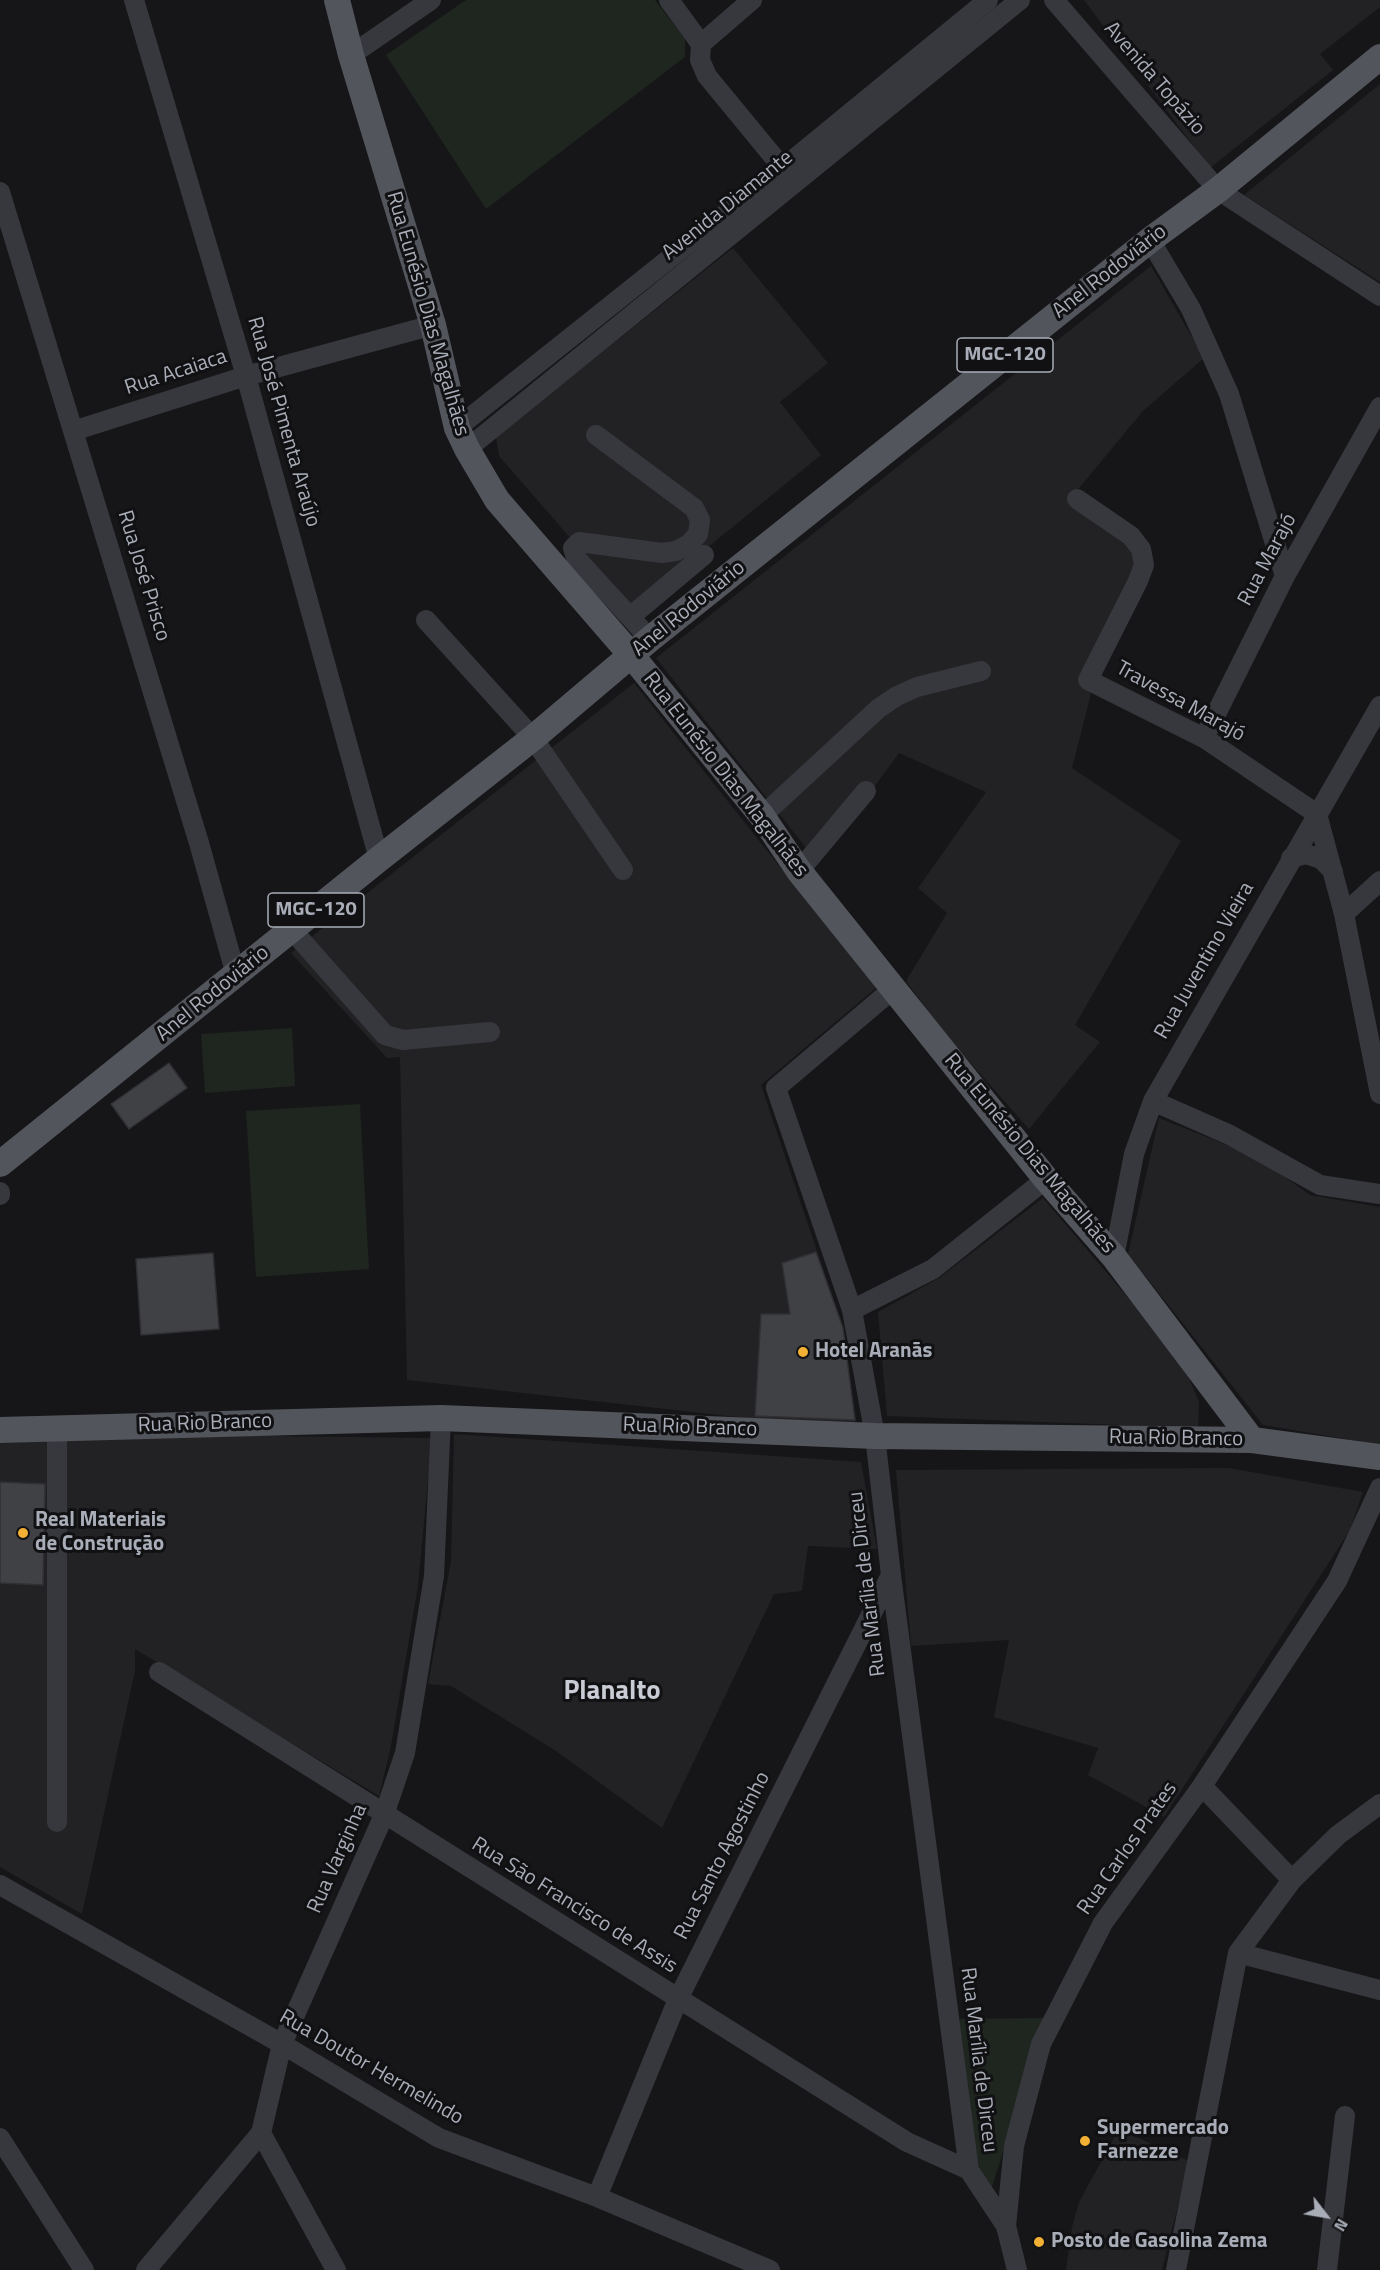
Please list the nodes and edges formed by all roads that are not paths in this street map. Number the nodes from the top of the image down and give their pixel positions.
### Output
1 (134, 0) edge
2 (337, 0) edge
3 (431, 0) edge
4 (669, 0) edge
5 (752, 0) edge
6 (988, 0) edge
7 (1020, 0) edge
8 (1054, 0) edge
9 (701, 44) junction
10 (351, 56) junction
11 (1380, 57) edge
12 (788, 175) junction
13 (1218, 190) junction
14 (0, 192) edge
15 (1149, 240) junction
16 (1380, 296) edge
17 (433, 325) junction
18 (246, 376) junction
19 (1380, 407) edge
20 (73, 431) junction
21 (596, 435) dead end
22 (462, 439) junction
23 (1077, 499) dead end
24 (704, 555) dead end
25 (1285, 576) junction
26 (630, 617) junction
27 (426, 620) dead end
28 (641, 647) junction
29 (981, 671) dead end
30 (1380, 706) edge
31 (533, 738) junction
32 (1204, 738) junction
33 (866, 791) dead end
34 (1317, 814) junction
35 (762, 816) junction
36 (1291, 858) junction
37 (379, 859) junction
38 (623, 870) dead end
39 (799, 871) junction
40 (1333, 871) junction
41 (1380, 881) edge
42 (1344, 914) junction
43 (292, 930) junction
44 (236, 975) junction
45 (894, 989) junction
46 (490, 1032) dead end
47 (1380, 1094) edge
48 (1153, 1101) junction
49 (0, 1164) edge
50 (1046, 1179) junction
51 (1380, 1194) edge
52 (1114, 1257) junction
53 (852, 1310) junction
54 (441, 1418) junction
55 (57, 1428) junction
56 (0, 1431) edge
57 (875, 1436) junction
58 (1252, 1440) junction
59 (1380, 1457) edge
60 (1380, 1488) edge
61 (891, 1575) junction
62 (159, 1672) dead end
63 (1202, 1786) junction
64 (1380, 1804) edge
65 (384, 1815) junction
66 (57, 1822) dead end
67 (1292, 1880) junction
68 (0, 1885) edge
69 (1238, 1953) junction
70 (1380, 1990) edge
71 (678, 1999) junction
72 (282, 2044) junction
73 (1345, 2116) dead end
74 (261, 2133) junction
75 (0, 2138) edge
76 (969, 2170) junction
77 (597, 2197) junction
78 (1006, 2226) junction
79 (84, 2270) edge
80 (146, 2270) edge
81 (336, 2270) edge
82 (770, 2270) edge
83 (1017, 2270) edge
84 (1176, 2270) edge
85 (1327, 2270) edge

1 - 18 street, Rua José Pimenta Araújo
2 - 10 main road, Rua Eunésio Dias Magalhães
3 - 10 street
4 - 9 street
5 - 9 street
6 - 12 street, Avenida Diamante
7 - 12 street, Avenida Diamante
8 - 13 street, Avenida Topázio
9 - 12 street
10 - 17 main road, Rua Eunésio Dias Magalhães
11 - 13 main road, Anel Rodoviário / MGC-120
12 - 22 street, Avenida Diamante
13 - 15 main road, Anel Rodoviário / MGC-120
13 - 16 street, Avenida Topázio
14 - 20 street, Rua José Prisco
15 - 25 street
15 - 28 main road, Anel Rodoviário / MGC-120
17 - 18 street, Rua Acaiaca
17 - 22 main road, Rua Eunésio Dias Magalhães
18 - 20 street, Rua Acaiaca
18 - 37 street, Rua José Pimenta Araújo
19 - 25 street, Rua Marajó
20 - 44 street, Rua José Prisco
21 - 26 street
22 - 28 main road, Rua Eunésio Dias Magalhães
23 - 32 street, Travessa Marajó
24 - 26 street
25 - 32 street, Rua Marajó
26 - 28 street
27 - 31 street
28 - 31 main road, Anel Rodoviário / MGC-120
28 - 35 main road, Rua Eunésio Dias Magalhães
29 - 35 street
30 - 34 street, Rua Juventino Vieira
31 - 37 main road, Anel Rodoviário / MGC-120
31 - 38 street
32 - 34 street, Travessa Marajó
33 - 39 street
34 - 36 street, Rua Juventino Vieira
34 - 40 street
35 - 39 main road, Rua Eunésio Dias Magalhães
36 - 40 street
36 - 48 street, Rua Juventino Vieira
37 - 43 main road, Anel Rodoviário / MGC-120
39 - 45 main road, Rua Eunésio Dias Magalhães
40 - 42 street
41 - 42 street
42 - 47 street
43 - 44 main road, Anel Rodoviário / MGC-120
43 - 46 street
44 - 49 main road, Anel Rodoviário / MGC-120
45 - 50 main road, Rua Eunésio Dias Magalhães
45 - 53 street, Rua Marília de Dirceu
48 - 51 street
48 - 52 street, Rua Juventino Vieira
50 - 52 main road, Rua Eunésio Dias Magalhães
50 - 53 street
52 - 58 main road, Rua Eunésio Dias Magalhães
53 - 57 street, Rua Marília de Dirceu
54 - 55 main road, Rua Rio Branco
54 - 57 main road, Rua Rio Branco
54 - 65 street, Rua Varginha
55 - 56 main road, Rua Rio Branco
55 - 66 street
57 - 58 main road, Rua Rio Branco
57 - 61 street, Rua Marília de Dirceu
58 - 59 main road, Rua Rio Branco
60 - 63 street, Rua Carlos Prates
61 - 71 street, Rua Santo Agostinho
61 - 76 street, Rua Marília de Dirceu
62 - 65 street, Rua São Francisco de Assis
63 - 67 street
63 - 78 street, Rua Carlos Prates
64 - 67 street
65 - 71 street, Rua São Francisco de Assis
65 - 72 street, Rua Varginha
67 - 69 street
68 - 72 street, Rua Doutor Hermelindo
69 - 70 street
69 - 84 street
71 - 76 street, Rua São Francisco de Assis
71 - 77 street, Rua Santo Agostinho
72 - 74 street, Rua Varginha
72 - 77 street, Rua Doutor Hermelindo
73 - 85 street
74 - 80 street, Rua Varginha
74 - 81 street
75 - 79 street
76 - 78 street, Rua Marília de Dirceu
77 - 82 street, Rua Doutor Hermelindo
78 - 83 street, Rua Carlos Prates

